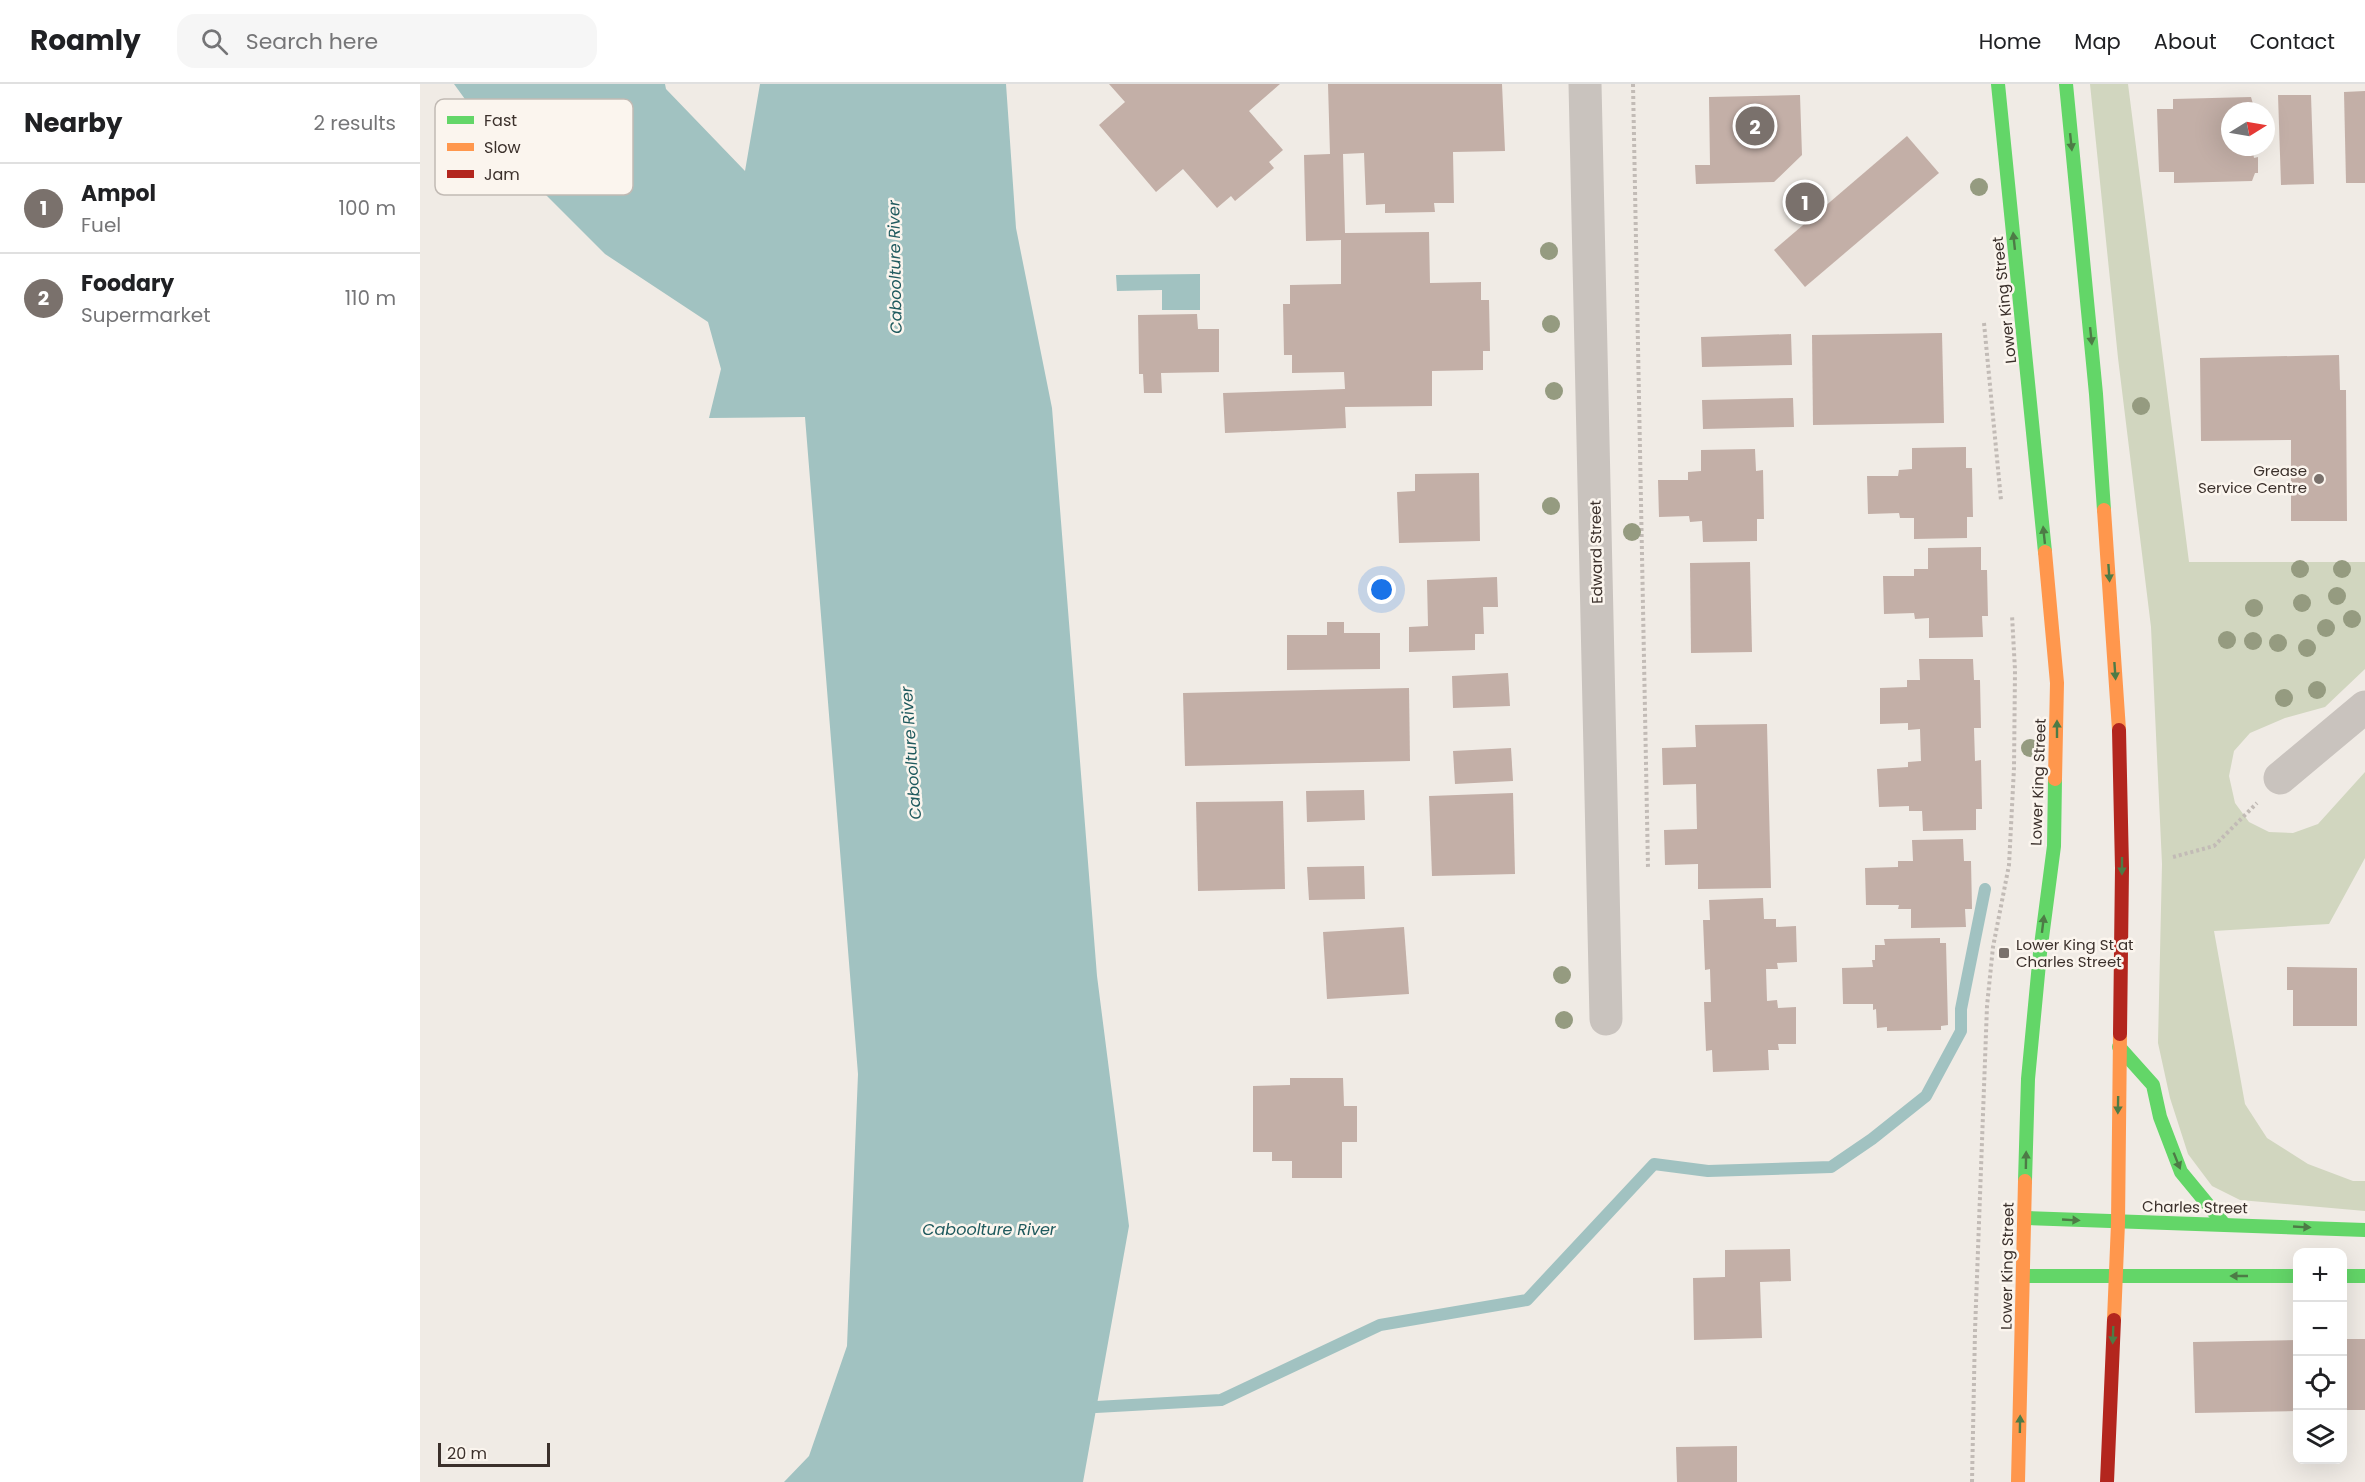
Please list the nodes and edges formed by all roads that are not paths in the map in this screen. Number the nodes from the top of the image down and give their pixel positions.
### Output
1 (1585, 84) edge
2 (1998, 84) edge
3 (2066, 84) edge
4 (2365, 707) edge
5 (2280, 778) road end
6 (1606, 1019) dead end
7 (2119, 1047) junction
8 (2025, 1218) junction
9 (2118, 1223) junction
10 (2223, 1223) junction
11 (2365, 1230) edge
12 (2023, 1276) junction
13 (2293, 1276) edge
14 (2347, 1276) edge
15 (2365, 1276) edge
16 (2114, 1277) junction
17 (2018, 1482) edge
18 (2108, 1482) edge

1 - 6 street, Edward Street
8 -> 2 main road, Lower King Street
3 -> 7 main road
4 - 5 street
7 -> 9 main road
7 -> 10 main road
8 -> 9 main road, Charles Street
8 - 12 main road, Lower King Street
9 - 10 main road, Charles Street
9 - 16 main road
10 -> 11 main road, Charles Street
12 - 16 main road
17 -> 12 main road, Lower King Street
13 -> 16 main road
14 - 15 main road
16 -> 18 main road

